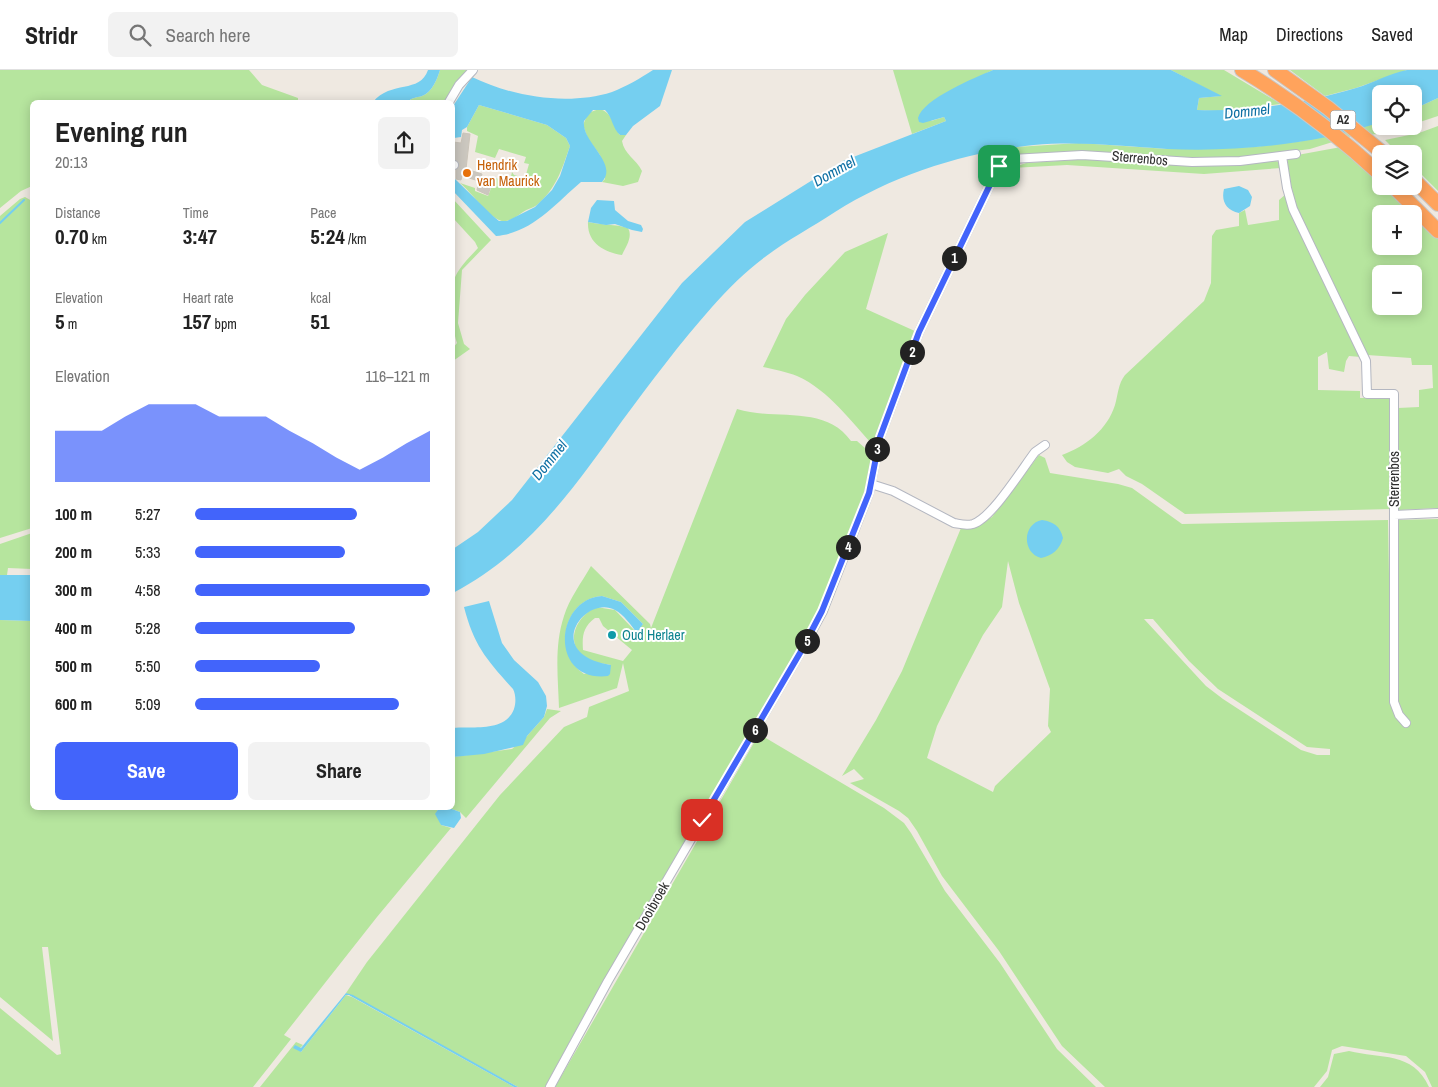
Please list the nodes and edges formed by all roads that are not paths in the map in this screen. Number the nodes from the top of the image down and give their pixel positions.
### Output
1 (473, 70) edge
2 (1242, 70) edge
3 (1275, 70) edge
4 (450, 100) edge
5 (1374, 145) edge
6 (1296, 154) dead end
7 (1282, 156) junction
8 (1372, 167) edge
9 (1422, 188) edge
10 (1402, 195) edge
11 (1438, 204) edge
12 (1438, 231) edge
13 (1045, 445) dead end
14 (872, 484) junction
15 (1438, 513) edge
16 (1394, 515) junction
17 (1406, 723) dead end
18 (756, 728) joint
19 (550, 1087) edge

1 - 4 street
2 - 8 highway, A2
3 - 5 highway, A2
6 - 7 street
7 - 14 street, Sterrenbos
7 - 16 street, Sterrenbos
9 - 11 highway
10 - 12 highway
13 - 14 street
14 - 18 street, Sterrenbos
15 - 16 street
16 - 17 street, Sterrenbos
18 - 19 street, Dooibroek

